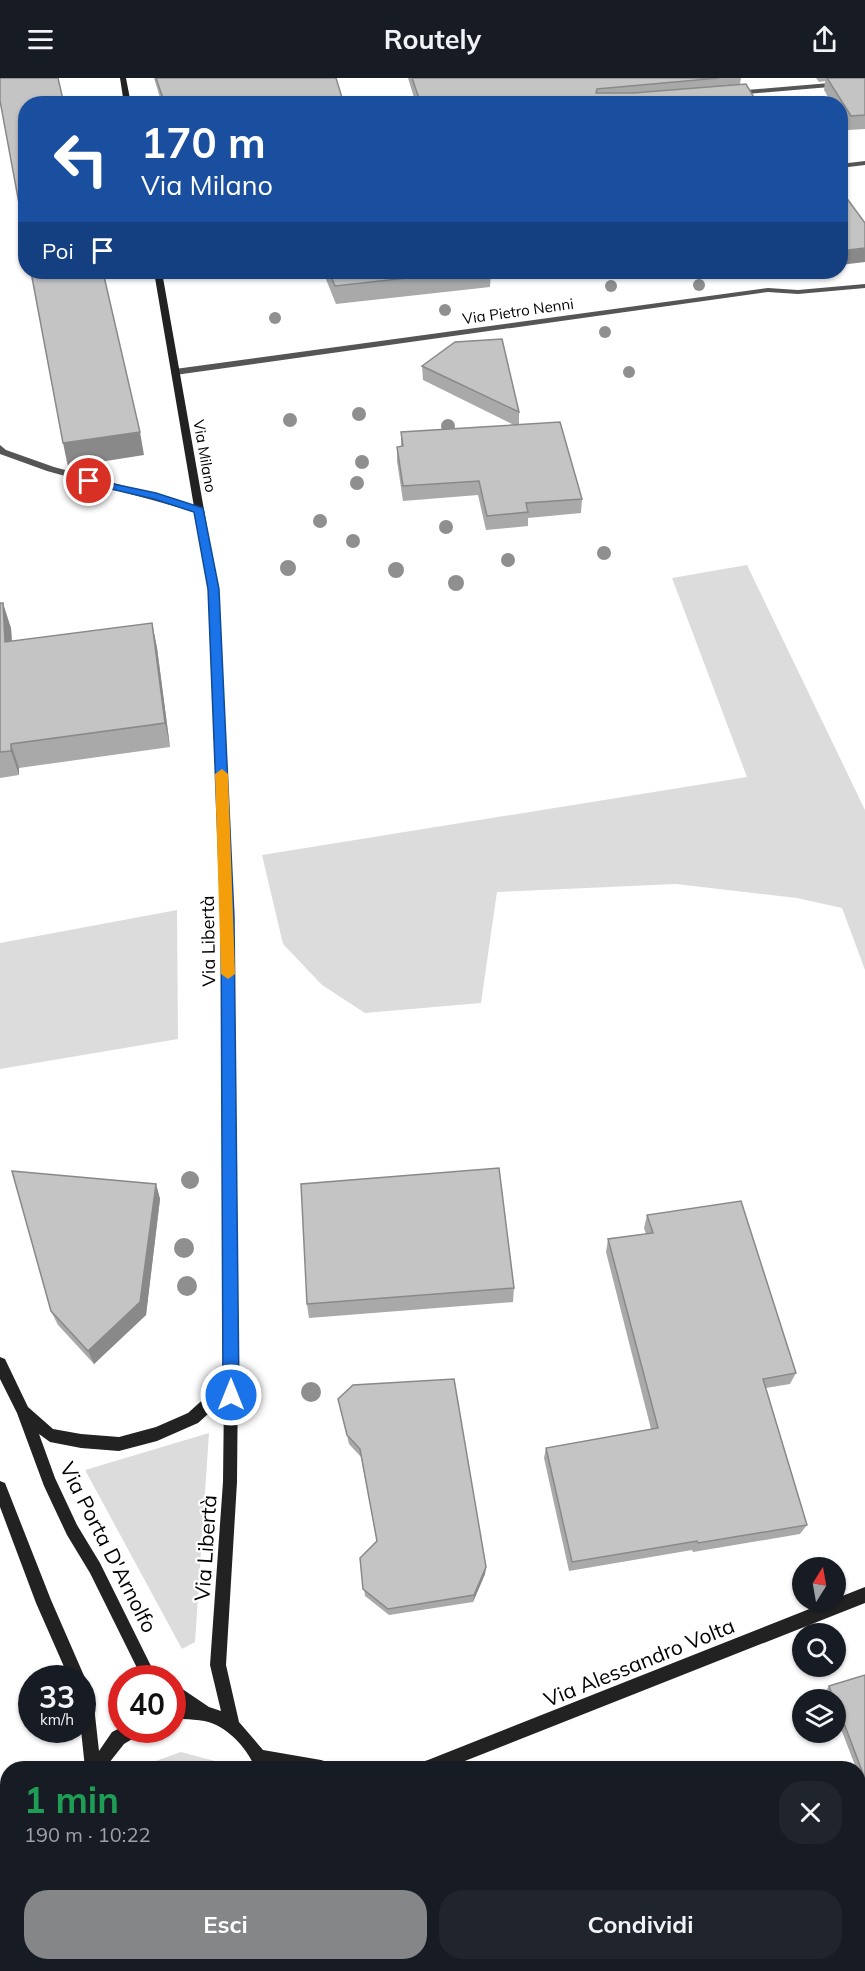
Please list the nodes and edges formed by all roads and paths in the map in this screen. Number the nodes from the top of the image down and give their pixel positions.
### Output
1 (123, 78) edge
2 (865, 82) edge
3 (726, 93) edge
4 (126, 96) edge
5 (865, 164) edge
6 (848, 165) edge
7 (159, 279) edge
8 (865, 286) edge
9 (175, 372) junction
10 (0, 448) edge
11 (199, 510) junction
12 (0, 1364) edge
13 (231, 1373) junction
14 (23, 1411) junction
15 (0, 1488) edge
16 (865, 1595) edge
17 (71, 1665) edge
18 (143, 1665) edge
19 (186, 1700) edge
20 (186, 1711) edge
21 (204, 1712) junction
22 (232, 1724) junction
23 (91, 1743) edge
24 (114, 1743) edge
25 (93, 1761) edge
26 (100, 1761) edge
27 (260, 1761) edge
28 (446, 1761) edge

1 - 4 street
2 - 3 street
5 - 6 street
7 - 9 street, Via Milano
8 - 9 street, Via Pietro Nenni
9 - 11 street, Via Milano
10 - 11 street, Via Milano
11 - 13 street, Via Libertà
12 - 14 street, Via Porta D'Arnolfo
13 - 14 street
13 - 22 street, Via Libertà
14 - 18 street, Via Porta D'Arnolfo
15 - 17 street
16 - 28 street, Via Alessandro Volta
19 - 21 street
20 - 21 street
21 - 22 street
22 - 27 street
23 - 25 street
24 - 26 street

